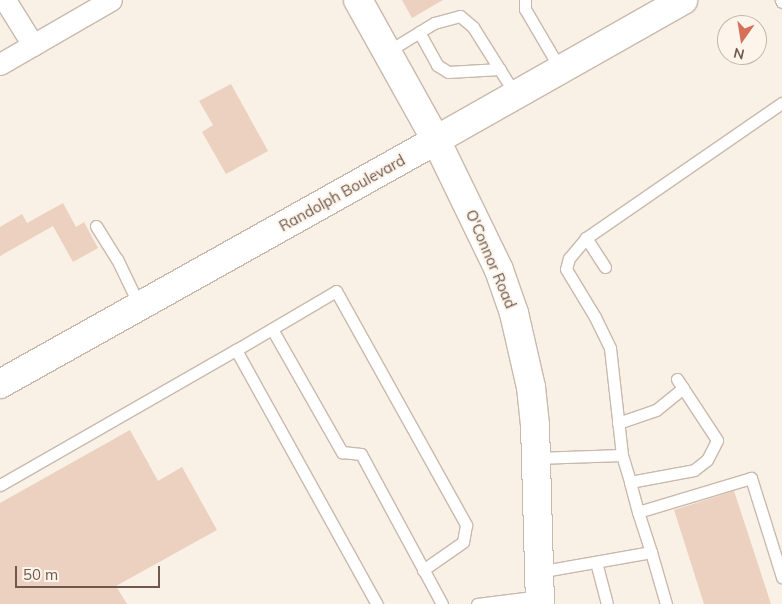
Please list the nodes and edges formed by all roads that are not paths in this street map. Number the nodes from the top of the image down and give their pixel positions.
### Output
1 (5, 0) edge
2 (111, 0) edge
3 (358, 0) edge
4 (525, 0) edge
5 (683, 0) edge
6 (419, 32) junction
7 (33, 45) junction
8 (387, 52) junction
9 (0, 64) edge
10 (500, 69) junction
11 (560, 69) junction
12 (515, 94) junction
13 (782, 103) edge
14 (436, 140) junction
15 (96, 226) dead end
16 (586, 238) junction
17 (605, 267) dead end
18 (139, 305) junction
19 (272, 329) junction
20 (236, 350) junction
21 (0, 384) edge
22 (618, 422) junction
23 (622, 455) junction
24 (535, 458) junction
25 (630, 482) junction
26 (0, 485) edge
27 (638, 512) junction
28 (651, 552) junction
29 (596, 562) junction
30 (423, 570) junction
31 (782, 577) edge
32 (539, 591) edge
33 (377, 604) edge
34 (442, 604) edge
35 (477, 604) edge
36 (607, 604) edge
37 (666, 604) edge

1 - 7 street
2 - 7 street
3 - 8 main road, O'Connor Road
4 - 11 lane
5 - 11 main road, Randolph Boulevard
6 - 8 lane
6 - 10 lane
6 - 10 lane
7 - 9 street
8 - 14 main road, O'Connor Road
10 - 12 lane
11 - 12 main road, Randolph Boulevard
12 - 14 main road, Randolph Boulevard
13 - 16 lane
14 - 18 main road, Randolph Boulevard
14 - 24 main road, O'Connor Road
15 - 18 lane
16 - 17 lane
16 - 22 lane
18 - 21 main road, Randolph Boulevard
19 - 20 lane
19 - 30 lane
19 - 30 lane
20 - 26 lane
20 - 33 lane
22 - 23 lane
22 - 25 lane
23 - 24 lane
23 - 25 lane
24 - 32 main road, O'Connor Road
25 - 27 lane
27 - 28 lane
27 - 31 lane
28 - 29 lane
28 - 37 lane
29 - 32 lane
29 - 36 lane
30 - 34 lane
32 - 35 lane

